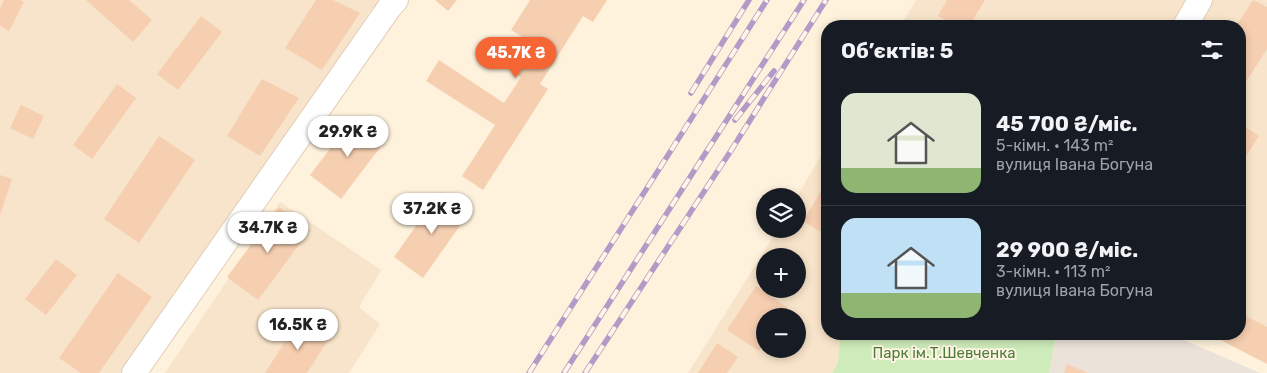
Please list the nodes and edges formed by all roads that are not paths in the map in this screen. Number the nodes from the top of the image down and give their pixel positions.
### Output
1 (1200, 0) edge
2 (387, 3) edge
3 (1188, 20) edge
4 (134, 373) edge

1 - 3 street
2 - 4 street

